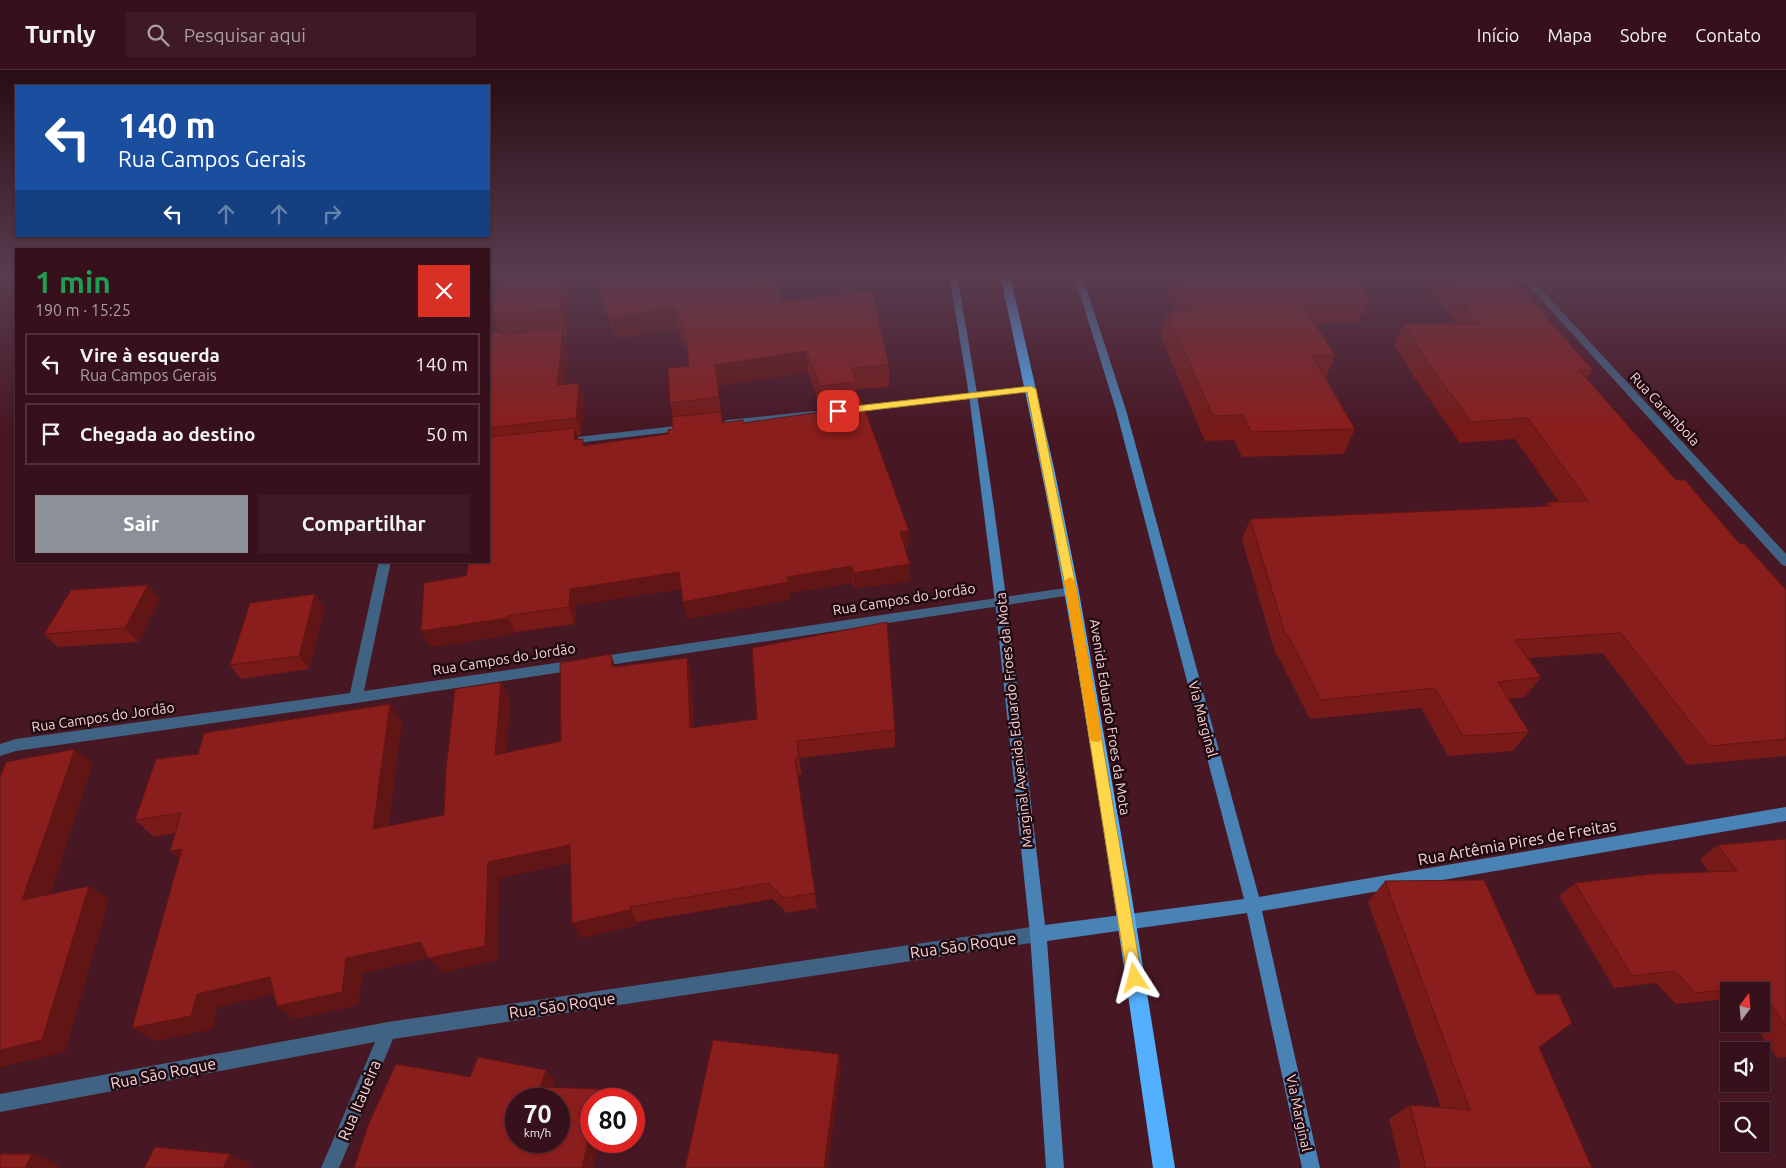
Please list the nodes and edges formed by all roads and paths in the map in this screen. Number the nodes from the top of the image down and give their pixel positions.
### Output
1 (962, 326) edge
2 (1017, 326) edge
3 (1094, 326) edge
4 (1570, 326) edge
5 (1031, 389) junction
6 (974, 395) junction
7 (716, 425) edge
8 (697, 427) edge
9 (558, 443) edge
10 (1786, 562) edge
11 (385, 563) edge
12 (1072, 591) junction
13 (1001, 601) junction
14 (356, 698) junction
15 (0, 750) edge
16 (1786, 814) edge
17 (1253, 905) junction
18 (1126, 921) junction
19 (1038, 934) junction
20 (388, 1031) junction
21 (0, 1103) edge
22 (330, 1168) edge
23 (1056, 1168) edge
24 (1164, 1168) edge
25 (1311, 1168) edge

1 - 6 street, Marginal Avenida Eduardo Froes da Mota
2 - 5 highway, Avenida Eduardo Froes da Mota
3 - 17 street, Via Marginal
4 - 10 street, Rua Carambola
5 - 6 street
5 - 12 highway, Avenida Eduardo Froes da Mota
6 - 7 street
6 - 13 street, Marginal Avenida Eduardo Froes da Mota
8 - 9 street
11 - 14 street
12 - 13 street, Rua Campos do Jordão
12 - 18 highway, Avenida Eduardo Froes da Mota
13 - 14 street, Rua Campos do Jordão
13 - 19 street, Marginal Avenida Eduardo Froes da Mota
14 - 15 street, Rua Campos do Jordão
16 - 17 street, Rua Artêmia Pires de Freitas
17 - 18 street, Rua Artêmia Pires de Freitas
17 - 25 street, Via Marginal
18 - 19 street, Rua São Roque
18 - 24 highway, Avenida Eduardo Froes da Mota
19 - 20 street, Rua São Roque
19 - 23 street, Marginal Avenida Eduardo Froes da Mota
20 - 21 street, Rua São Roque
20 - 22 street, Rua Itaueira

